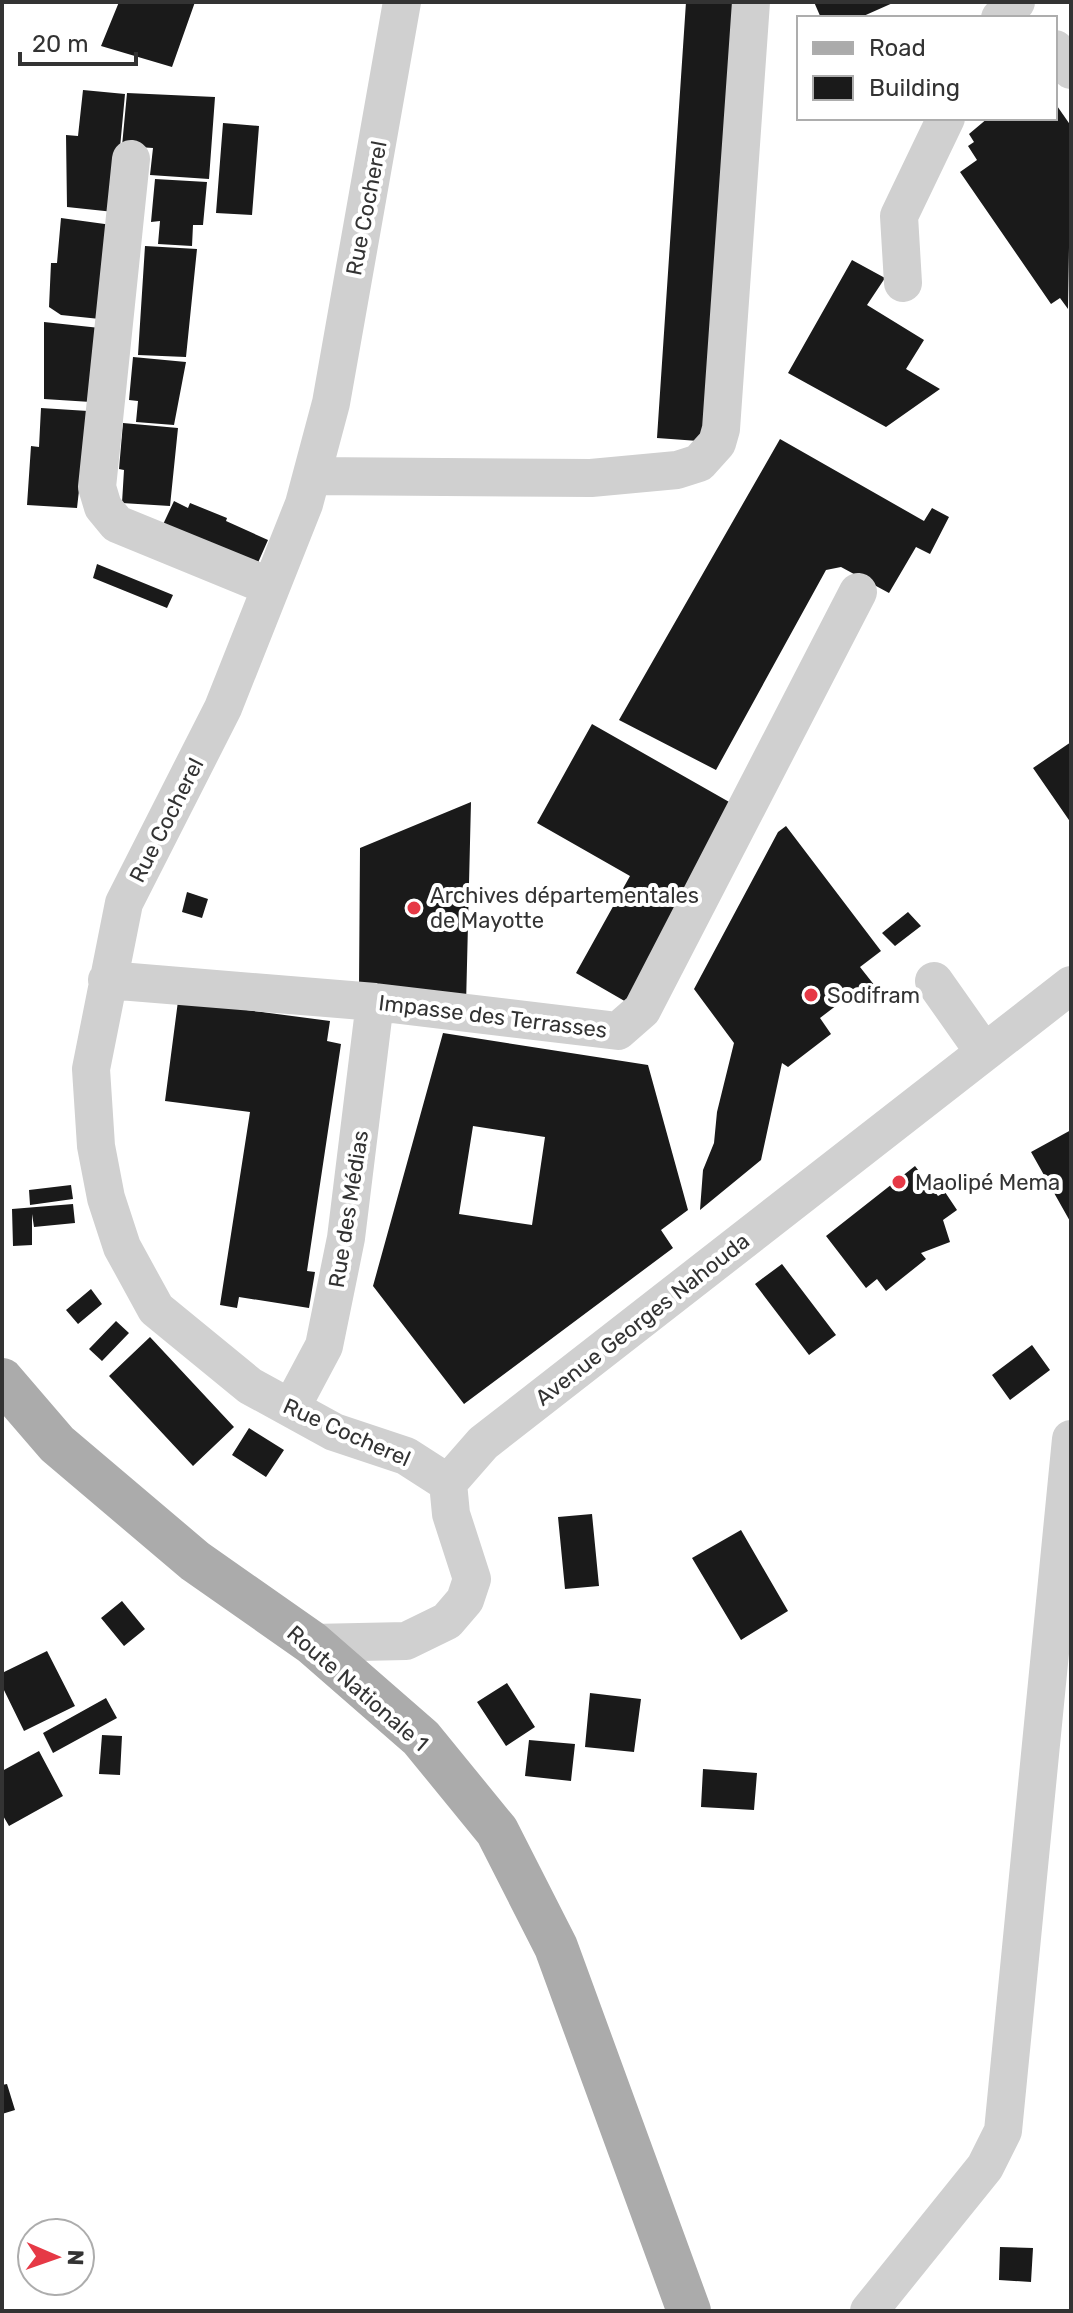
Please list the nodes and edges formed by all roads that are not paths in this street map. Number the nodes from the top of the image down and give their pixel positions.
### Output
1 (402, 2) edge
2 (751, 2) edge
3 (1017, 2) edge
4 (1002, 16) edge
5 (1057, 52) edge
6 (1071, 70) edge
7 (945, 120) edge
8 (131, 159) dead end
9 (903, 283) dead end
10 (312, 476) junction
11 (271, 587) junction
12 (858, 592) dead end
13 (107, 980) junction
14 (934, 981) dead end
15 (1071, 985) edge
16 (375, 1002) junction
17 (984, 1052) junction
18 (2, 1380) edge
19 (291, 1408) junction
20 (1071, 1439) edge
21 (448, 1483) junction
22 (312, 1643) junction
23 (689, 2309) edge
24 (869, 2311) edge

1 - 10 street, Rue Cocherel
2 - 10 street
3 - 4 street
5 - 6 street
7 - 9 street
8 - 11 street
10 - 11 street, Rue Cocherel
11 - 13 street, Rue Cocherel
12 - 16 street, Impasse des Terrasses
13 - 16 street, Impasse des Terrasses
13 - 19 street, Rue Cocherel
14 - 17 street
15 - 17 street, Avenue Georges Nahouda
16 - 19 street, Rue des Médias
17 - 21 street, Avenue Georges Nahouda
18 - 22 main road, Route Nationale 1
19 - 21 street, Rue Cocherel
20 - 24 street
21 - 22 street
22 - 23 main road, Route Nationale 1

